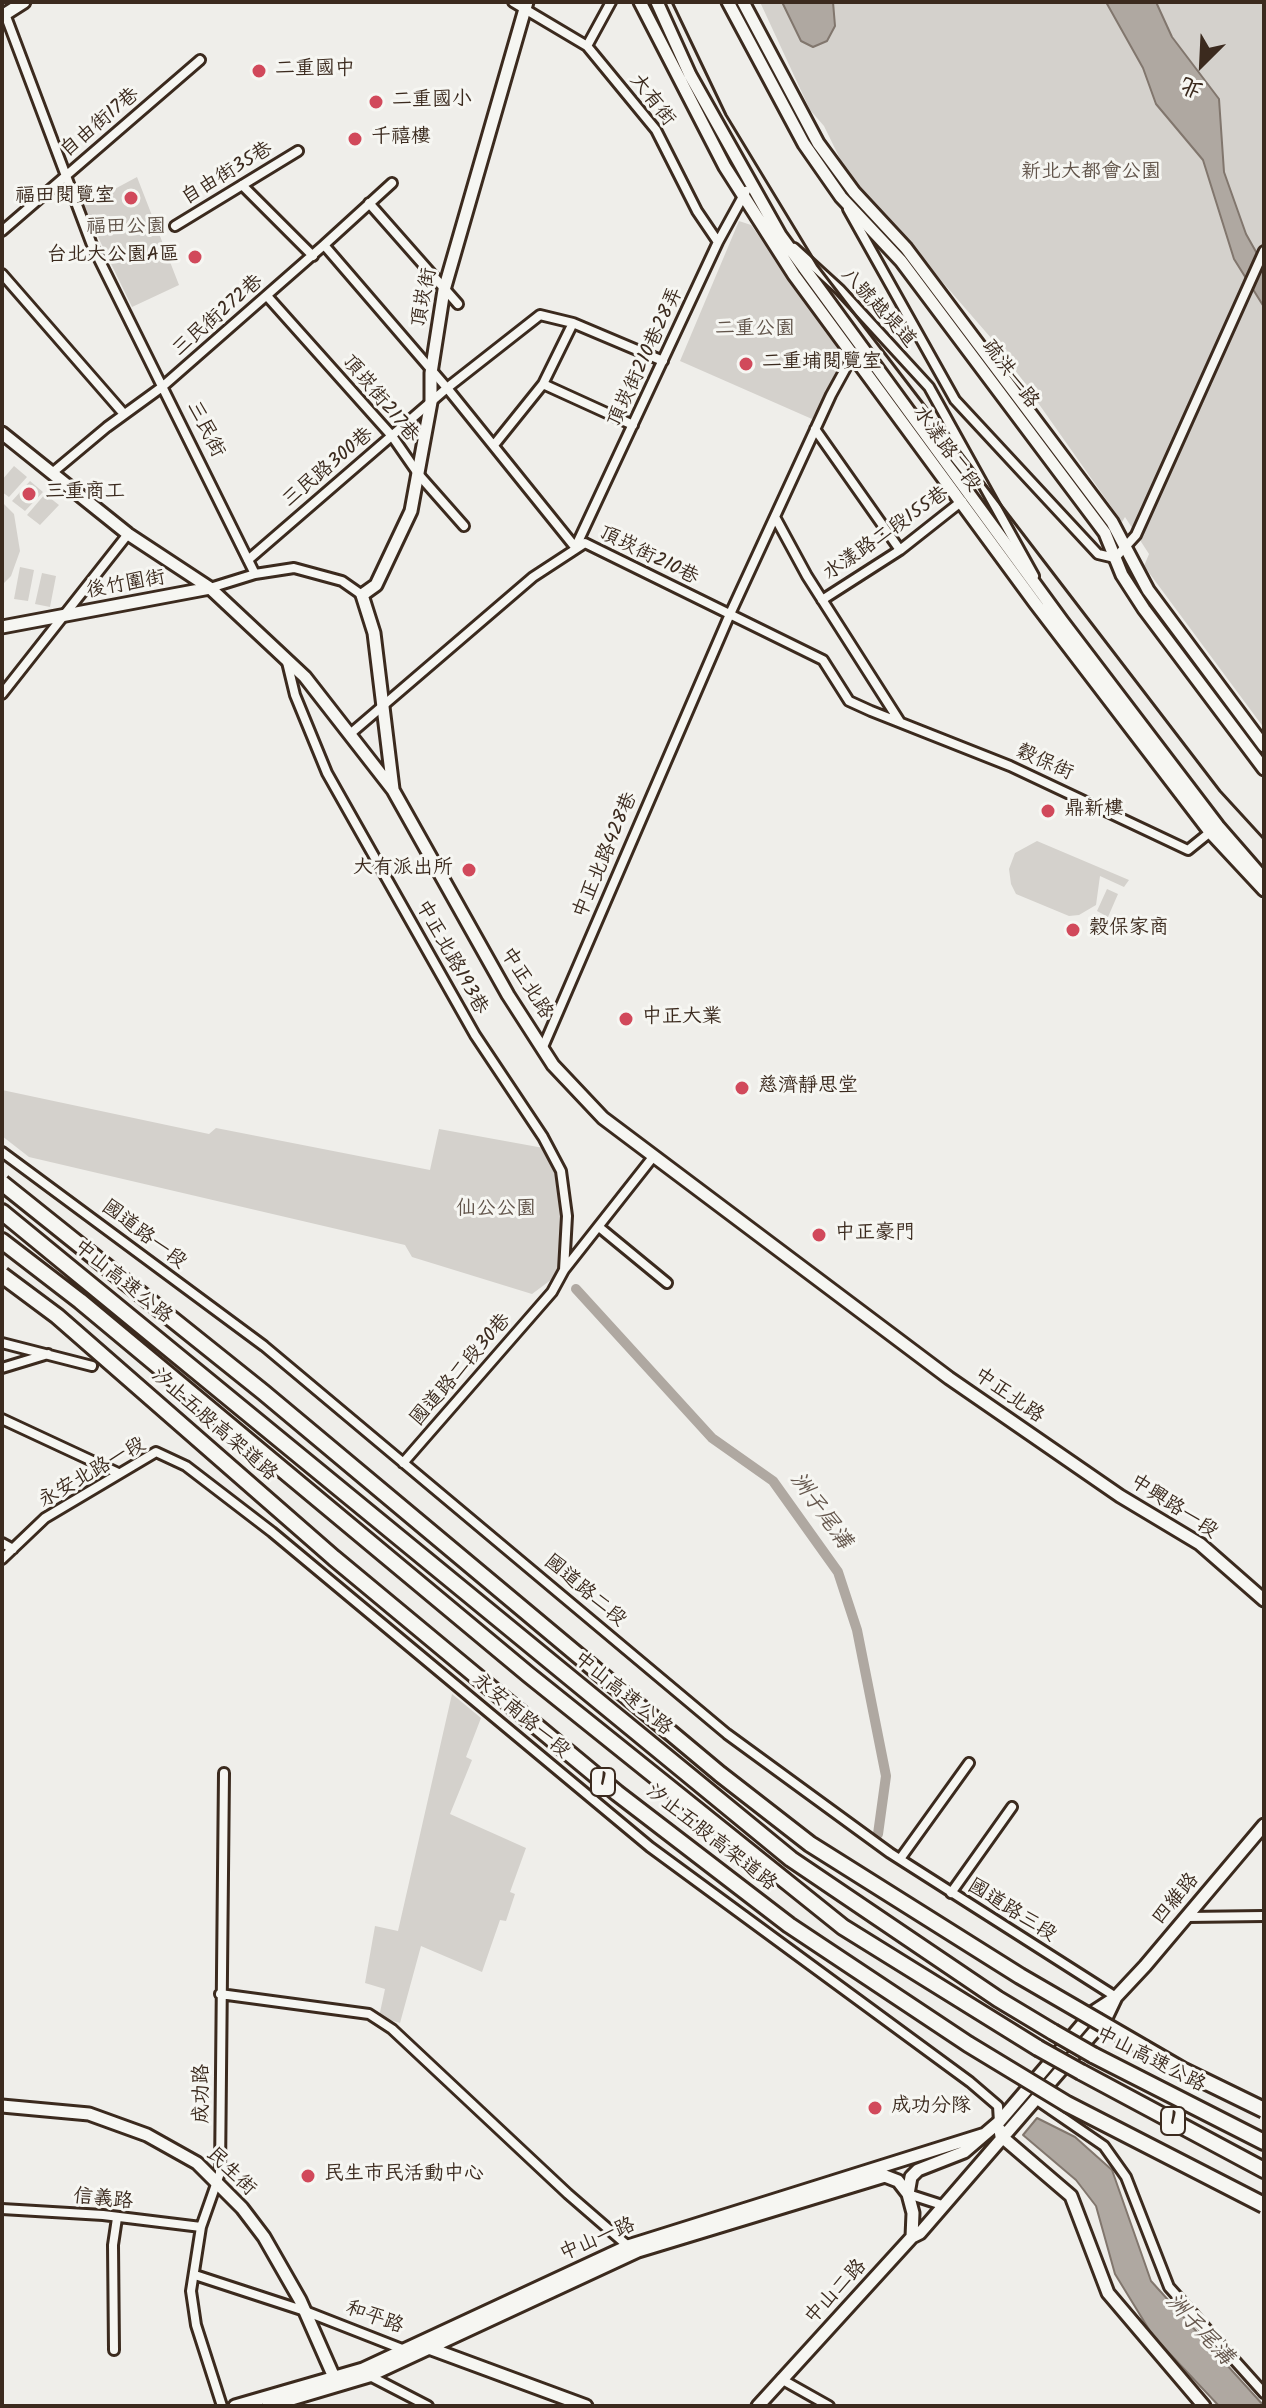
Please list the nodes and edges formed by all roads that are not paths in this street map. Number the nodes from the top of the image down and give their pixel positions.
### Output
1 (24, 2) edge
2 (513, 2) edge
3 (611, 2) edge
4 (640, 2) edge
5 (657, 2) edge
6 (728, 2) edge
7 (743, 2) edge
8 (526, 6) edge
9 (4, 8) edge
10 (587, 46) junction
11 (200, 60) dead end
12 (298, 151) dead end
13 (64, 176) junction
14 (392, 183) dead end
15 (242, 185) junction
16 (752, 185) junction
17 (742, 196) junction
18 (841, 197) junction
19 (369, 203) junction
20 (175, 226) dead end
21 (2, 231) edge
22 (780, 235) junction
23 (718, 242) junction
24 (324, 245) junction
25 (1263, 254) edge
26 (313, 256) junction
27 (2, 274) edge
28 (445, 289) junction
29 (267, 296) junction
30 (458, 304) dead end
31 (573, 323) junction
32 (853, 355) junction
33 (663, 361) junction
34 (431, 373) junction
35 (543, 384) junction
36 (162, 387) junction
37 (447, 388) junction
38 (955, 400) junction
39 (431, 402) junction
40 (815, 403) dead end
41 (825, 408) junction
42 (943, 411) junction
43 (124, 414) junction
44 (633, 425) junction
45 (815, 429) junction
46 (2, 433) edge
47 (392, 436) junction
48 (494, 445) junction
49 (52, 473) junction
50 (419, 475) junction
51 (965, 499) junction
52 (775, 517) junction
53 (464, 526) dead end
54 (128, 534) junction
55 (575, 547) junction
56 (900, 550) junction
57 (1126, 550) junction
58 (1115, 558) junction
59 (248, 560) junction
60 (255, 574) junction
61 (210, 588) junction
62 (362, 595) junction
63 (822, 600) junction
64 (1052, 608) junction
65 (730, 614) junction
66 (64, 615) junction
67 (2, 627) edge
68 (287, 661) junction
69 (2, 694) edge
70 (849, 701) joint
71 (382, 707) junction
72 (901, 723) junction
73 (350, 734) junction
74 (1264, 746) edge
75 (1264, 769) edge
76 (393, 790) junction
77 (1214, 829) junction
78 (1264, 879) edge
79 (1264, 890) edge
80 (543, 1047) junction
81 (2, 1152) edge
82 (653, 1157) junction
83 (2, 1183) edge
84 (2, 1212) edge
85 (599, 1227) junction
86 (2, 1241) edge
87 (564, 1270) junction
88 (2, 1275) edge
89 (667, 1283) dead end
90 (2, 1343) edge
91 (264, 1346) joint
92 (49, 1353) junction
93 (92, 1366) dead end
94 (2, 1368) edge
95 (2, 1419) edge
96 (166, 1455) joint
97 (403, 1463) junction
98 (118, 1473) junction
99 (1096, 1480) joint
100 (2, 1543) edge
101 (13, 1549) junction
102 (2, 1559) edge
103 (1264, 1600) edge
104 (969, 1763) dead end
105 (224, 1773) dead end
106 (1012, 1807) dead end
107 (1264, 1825) edge
108 (890, 1853) joint
109 (900, 1859) junction
110 (951, 1893) junction
111 (1264, 1916) edge
112 (1187, 1917) junction
113 (220, 1994) junction
114 (1116, 1997) junction
115 (1037, 2100) junction
116 (2, 2106) edge
117 (1264, 2110) edge
118 (999, 2122) junction
119 (985, 2134) junction
120 (1001, 2136) junction
121 (1264, 2142) edge
122 (1264, 2170) edge
123 (216, 2184) junction
124 (908, 2194) junction
125 (942, 2205) junction
126 (1264, 2205) edge
127 (2, 2209) edge
128 (117, 2218) junction
129 (201, 2227) junction
130 (912, 2237) junction
131 (628, 2246) junction
132 (195, 2275) junction
133 (305, 2311) junction
134 (432, 2348) junction
135 (402, 2349) junction
136 (114, 2350) dead end
137 (366, 2372) junction
138 (781, 2379) junction
139 (336, 2382) junction
140 (1264, 2393) edge
141 (222, 2406) edge
142 (235, 2406) edge
143 (268, 2406) edge
144 (428, 2406) edge
145 (586, 2406) edge
146 (758, 2406) edge
147 (829, 2406) edge
148 (1204, 2406) edge

1 - 9 street
2 - 8 street, 大有街
3 - 10 street
4 - 17 street, 水漾路二段
5 - 16 street, 水漾路二段
6 - 18 street, 疏洪一路
7 - 57 street, 疏洪一路
8 - 10 street, 大有街
8 - 28 street, 頂崁街
9 - 13 street, 三民街
10 - 23 street, 大有街
11 - 13 street, 自由街17巷
12 - 15 street, 自由街35巷
13 - 21 street, 自由街17巷
13 - 36 street, 三民街
14 - 19 street, 三民街272巷
15 - 20 street, 自由街35巷
15 - 26 street
16 - 17 street, 頂崁街210巷28弄
16 - 22 street, 水漾路二段
17 - 23 street, 頂崁街210巷28弄
17 - 32 street, 水漾路二段
18 - 38 street, 八號越堤道
18 - 58 street, 疏洪一路
19 - 24 street, 三民街272巷
19 - 28 street
22 - 42 street, 八號越堤道
22 - 51 street, 水漾路二段
23 - 33 street, 頂崁街210巷28弄
24 - 26 street, 三民街272巷
24 - 34 street, 頂崁街210巷
25 - 57 street
26 - 29 street, 三民街272巷
27 - 43 street
28 - 30 street
28 - 34 street, 頂崁街
29 - 36 street, 三民街272巷
29 - 47 street, 頂崁街217巷
31 - 33 street
31 - 35 street
31 - 37 street, 三民路300巷
32 - 41 street, 中正北路428巷
32 - 51 street, 水漾路二段
33 - 44 street, 頂崁街210巷28弄
34 - 37 street, 頂崁街210巷
34 - 39 street, 頂崁街
35 - 44 street
35 - 48 street
36 - 43 street, 三民街272巷
36 - 59 street, 三民街
37 - 39 street, 三民路300巷
37 - 48 street, 頂崁街210巷
38 - 42 street
38 - 58 street, 八號越堤道
39 - 47 street, 三民路300巷
39 - 50 street, 頂崁街
40 - 41 street
41 - 45 street, 中正北路428巷
42 - 64 street, 八號越堤道
43 - 49 street, 三民街272巷
44 - 55 street, 頂崁街210巷28弄
45 - 52 street, 中正北路428巷
45 - 56 street
46 - 49 street, 中正北路
47 - 50 street, 頂崁街217巷
47 - 59 street, 三民路300巷
48 - 55 street, 頂崁街210巷
49 - 54 street, 中正北路
50 - 53 street, 頂崁街217巷
50 - 62 street, 頂崁街
51 - 56 street, 水漾路二段155巷
51 - 64 street, 水漾路二段
51 - 77 street, 水漾路二段
52 - 63 street
52 - 65 street, 中正北路428巷
54 - 61 street, 中正北路
54 - 66 street
55 - 65 street, 頂崁街210巷
55 - 71 street
56 - 63 street, 水漾路二段155巷
57 - 58 street
57 - 74 street, 疏洪一路
58 - 75 street, 疏洪一路
59 - 60 street, 三民街
60 - 61 street, 後竹圍街
60 - 62 street
61 - 66 street, 後竹圍街
61 - 68 street, 中正北路
62 - 71 street
63 - 72 street
64 - 77 street, 水漾路二段
65 - 70 street, 頂崁街210巷
65 - 80 street, 中正北路428巷
66 - 67 street, 後竹圍街
66 - 69 street
68 - 73 street, 中正北路
68 - 87 street, 中正北路193巷
70 - 72 street, 穀保街
71 - 73 street
71 - 76 street
72 - 77 street, 穀保街
73 - 76 street, 中正北路
76 - 80 street, 中正北路
77 - 78 street, 水漾路二段
77 - 79 street, 水漾路二段
80 - 82 street, 中正北路
81 - 91 street, 國道路一段
82 - 85 street, 國道路二段30巷
82 - 99 street, 中正北路
83 - 117 highway, bridge
84 - 121 highway, 中山高速公路 / 1, bridge
85 - 87 street, 國道路二段30巷
85 - 89 street
86 - 122 highway, 中山高速公路 / 1, bridge
87 - 97 street, 國道路二段30巷
88 - 126 highway, 汐止五股高架道路 / 1, bridge
90 - 92 street
91 - 97 street, 國道路二段
92 - 93 street
92 - 94 street
95 - 98 street
96 - 98 street, 永安北路一段
96 - 118 street, 永安南路一段
97 - 108 street, 國道路二段
98 - 101 street, 永安北路一段
99 - 103 street, 中興路一段
100 - 101 street
101 - 102 street, 永安北路一段
104 - 109 street
105 - 113 street, 成功路
106 - 110 street
107 - 112 street, 四維路
108 - 109 street, 國道路三段
109 - 110 street, 國道路三段
110 - 114 street, 國道路三段
111 - 112 street
112 - 114 street, 四維路
113 - 123 street, 成功路
113 - 131 street
114 - 115 street, 四維路
114 - 118 street, 四維路
115 - 120 street, 四維路
115 - 140 street
116 - 123 street, 民生街
118 - 119 street, 中山一路
118 - 120 street
119 - 124 street, 中山一路
119 - 131 street, 中山一路
120 - 125 street, 中山二路
120 - 148 street
123 - 129 street, 成功路
123 - 133 street, 民生街
124 - 125 street
124 - 130 street
124 - 134 street, 中山一路
125 - 130 street, 中山二路
127 - 128 street, 信義路
128 - 129 street, 信義路
128 - 136 street
129 - 132 street, 成功路
130 - 138 street, 中山二路
131 - 135 street, 中山一路
132 - 133 street, 和平路
132 - 141 street, 成功路
133 - 135 street, 和平路
133 - 139 street, 民生街
134 - 135 street, 和平路
134 - 137 street, 中山一路
134 - 145 street, 和平路
135 - 137 street, 中山一路
137 - 139 street, 中山一路
137 - 144 street
138 - 146 street, 中山二路
138 - 147 street
139 - 142 street, 中山一路
139 - 143 street, 中山一路

